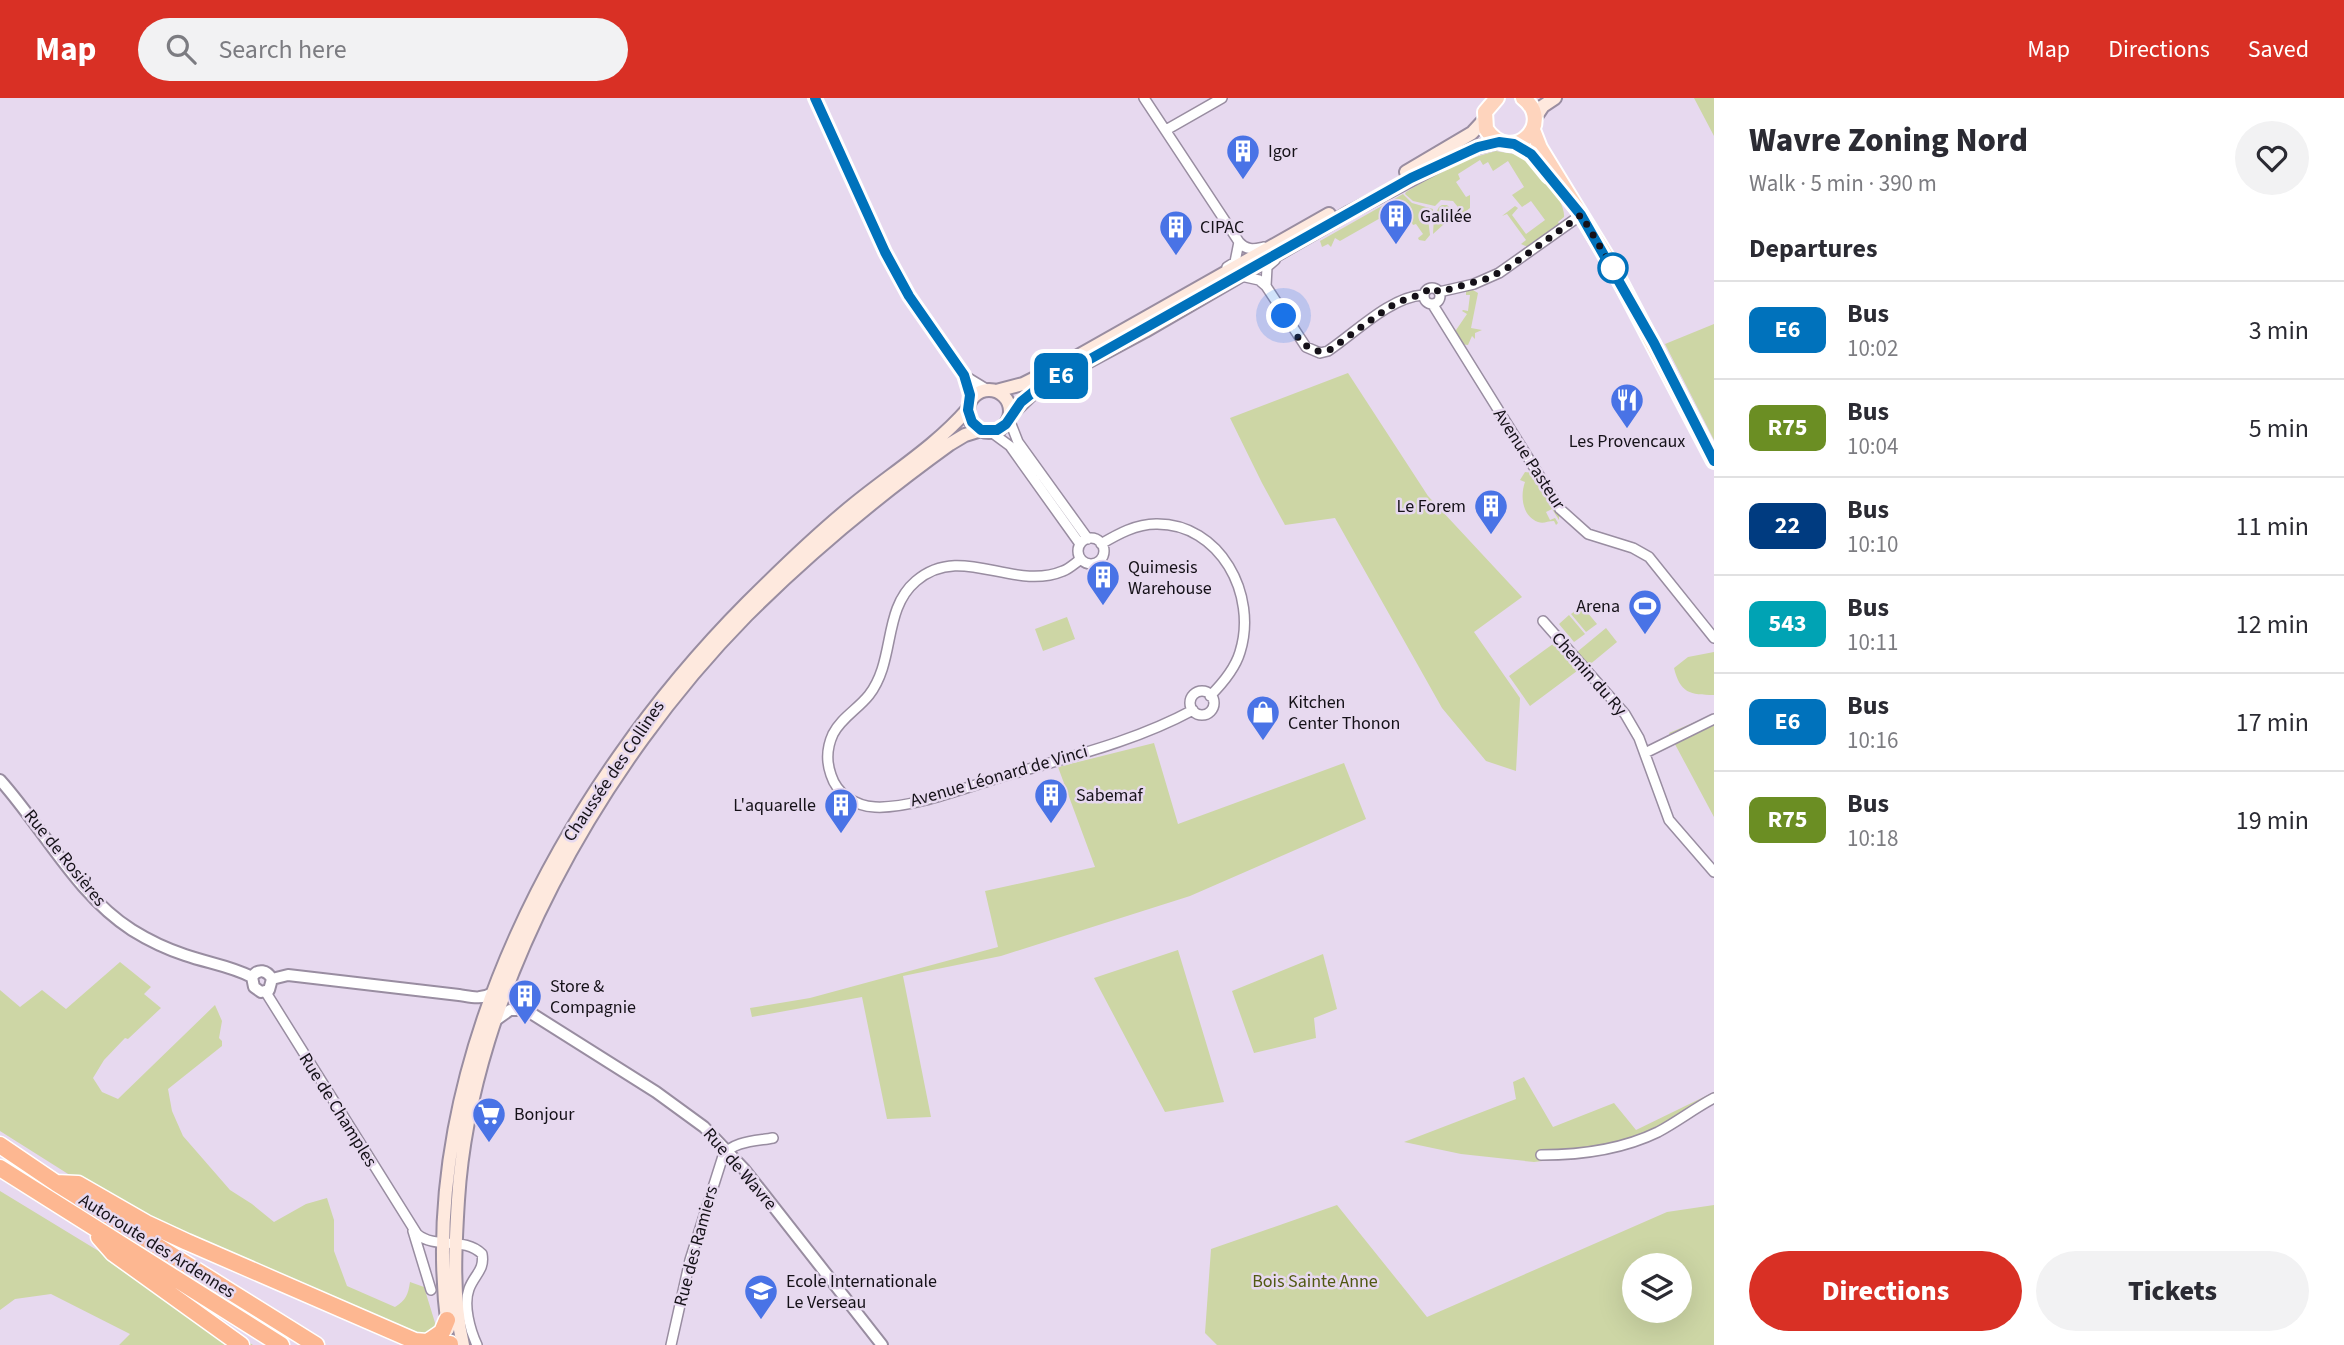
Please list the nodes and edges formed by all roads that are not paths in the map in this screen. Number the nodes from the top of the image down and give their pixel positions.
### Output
1 (815, 98) edge
2 (1144, 98) edge
3 (1222, 98) edge
4 (1523, 98) edge
5 (1555, 98) edge
6 (1487, 106) edge
7 (1534, 124) junction
8 (1166, 130) junction
9 (1506, 143) junction
10 (1350, 212) junction
11 (1581, 215) junction
12 (1239, 242) junction
13 (1280, 242) junction
14 (1240, 276) junction
15 (1266, 286) junction
16 (1439, 292) junction
17 (1423, 295) junction
18 (1433, 305) junction
19 (1161, 311) junction
20 (964, 375) junction
21 (992, 390) junction
22 (970, 405) junction
23 (1009, 417) junction
24 (986, 431) junction
25 (1714, 461) edge
26 (1084, 542) junction
27 (1101, 544) junction
28 (1081, 559) junction
29 (747, 609) junction
30 (1543, 621) dead end
31 (1714, 638) edge
32 (1210, 695) junction
33 (1192, 710) junction
34 (1714, 719) edge
35 (1645, 753) junction
36 (0, 780) edge
37 (1714, 872) edge
38 (252, 977) junction
39 (272, 979) junction
40 (508, 983) junction
41 (265, 991) junction
42 (497, 996) junction
43 (472, 998) junction
44 (526, 1010) junction
45 (487, 1023) junction
46 (1714, 1098) edge
47 (773, 1138) dead end
48 (0, 1145) edge
49 (727, 1149) junction
50 (1541, 1155) dead end
51 (0, 1168) edge
52 (55, 1183) junction
53 (89, 1224) junction
54 (412, 1228) junction
55 (450, 1243) junction
56 (432, 1290) dead end
57 (447, 1320) junction
58 (425, 1343) junction
59 (241, 1345) edge
60 (281, 1345) edge
61 (316, 1345) edge
62 (450, 1345) edge
63 (463, 1345) edge
64 (477, 1345) edge
65 (671, 1345) edge
66 (882, 1345) edge

1 - 20 street
2 - 8 street
3 - 8 street
4 - 7 main road
5 - 7 main road
6 - 9 main road
6 - 13 main road
7 - 9 main road
7 - 11 main road
8 - 12 street
9 - 10 main road
9 - 11 main road
10 - 14 main road
10 - 15 street
11 - 16 street
11 - 25 main road
12 - 13 street
12 - 19 street
13 - 19 main road
14 - 15 street
14 - 23 main road
15 - 17 street
16 - 17 street
16 - 18 street
17 - 18 street
18 - 31 street, Avenue Pasteur
19 - 21 main road
20 - 21 street
20 - 22 street
21 - 22 main road
21 - 23 main road
22 - 24 main road
22 - 29 main road, Chaussée des Collines
23 - 24 main road
23 - 26 street
24 - 26 street
24 - 29 main road, Chaussée des Collines
26 - 27 street
26 - 28 street
27 - 28 street, Avenue Léonard de Vinci
27 - 32 street, Avenue Léonard de Vinci
28 - 33 street, Avenue Léonard de Vinci
29 - 40 main road, Chaussée des Collines
29 - 42 main road, Chaussée des Collines
30 - 35 street, Chemin du Ry
32 - 33 street, Avenue Léonard de Vinci
32 - 33 street, Avenue Léonard de Vinci
34 - 35 street
35 - 37 street, Chemin du Ry
36 - 38 street, Rue de Rosières
38 - 39 street
38 - 41 street, Rue de Champles
39 - 41 street
39 - 43 street
40 - 42 main road, Chaussée des Collines
40 - 44 street, Rue de Wavre
41 - 54 street, Rue de Champles
42 - 43 street
42 - 45 main road, Chaussée des Collines
43 - 45 street
44 - 45 street
44 - 49 street, Rue de Wavre
45 - 55 main road, Chaussée des Collines
46 - 50 street
47 - 49 street
48 - 52 highway, Autoroute des Ardennes
49 - 65 street, Rue des Ramiers
49 - 66 street, Rue de Wavre
51 - 53 highway, Autoroute des Ardennes
52 - 58 highway
52 - 61 highway, Autoroute des Ardennes
53 - 59 highway
53 - 60 highway, Autoroute des Ardennes
54 - 55 street
54 - 56 street, Rue de Champles
55 - 57 main road
55 - 63 main road
55 - 64 street
57 - 58 highway
57 - 62 main road
58 - 62 highway

